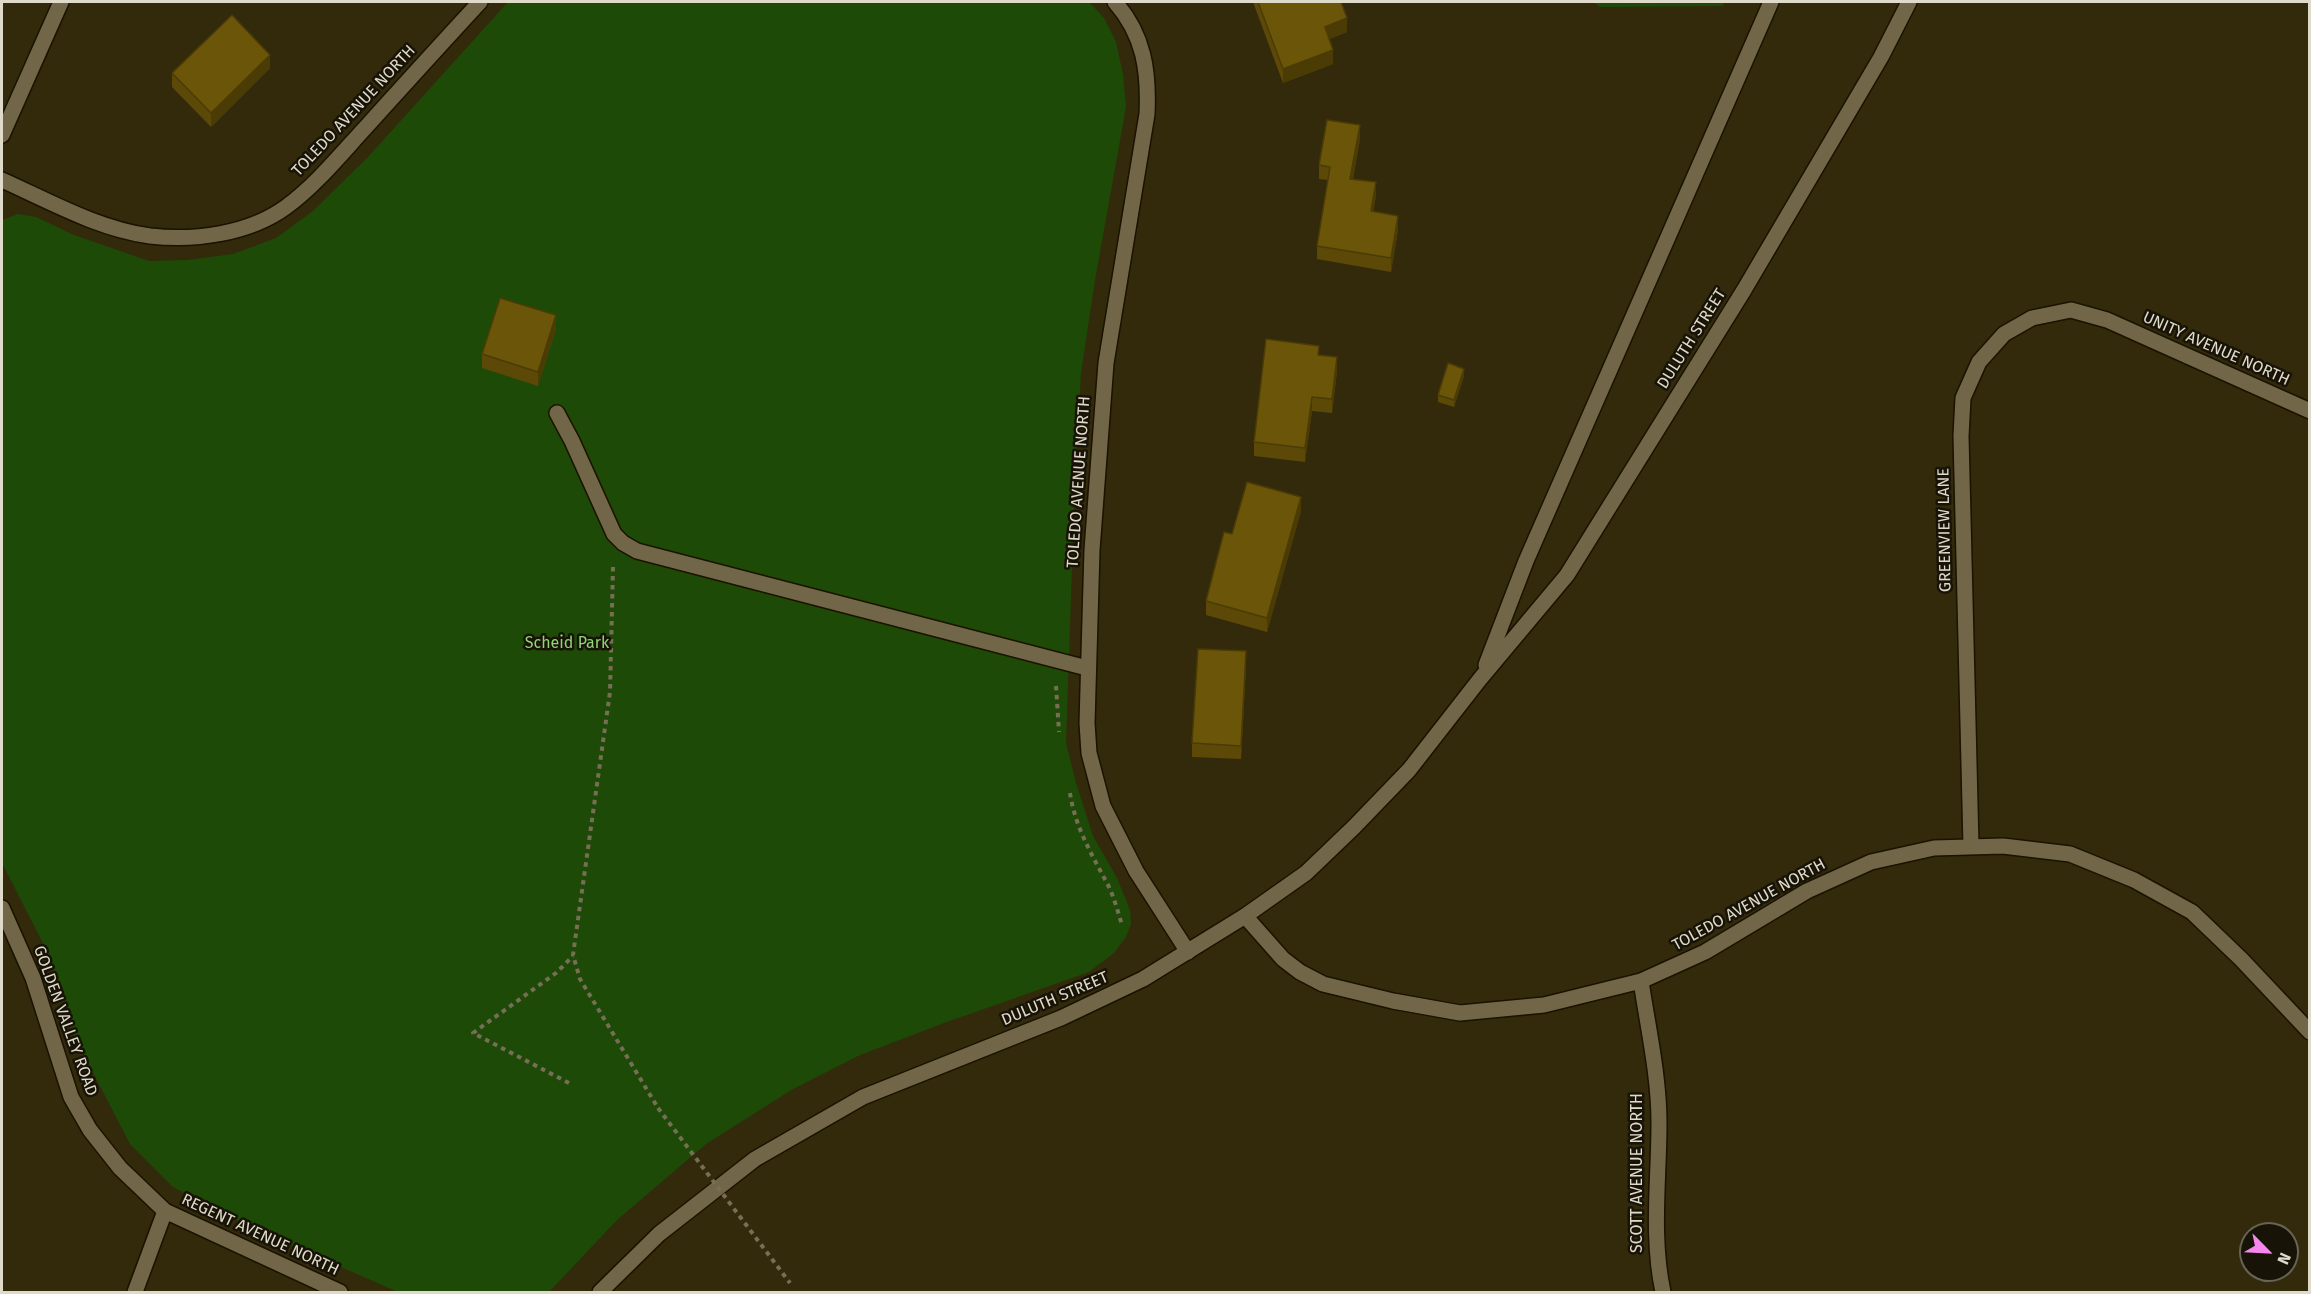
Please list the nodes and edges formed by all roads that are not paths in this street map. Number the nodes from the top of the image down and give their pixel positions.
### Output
1 (61, 2) edge
2 (480, 2) edge
3 (1115, 2) edge
4 (1771, 2) edge
5 (1909, 2) edge
6 (2, 135) edge
7 (2, 180) edge
8 (2107, 320) joint
9 (2310, 411) edge
10 (557, 413) dead end
11 (1087, 668) junction
12 (1480, 679) junction
13 (1971, 846) junction
14 (2, 908) edge
15 (1245, 916) junction
16 (1188, 952) junction
17 (1641, 981) junction
18 (2310, 1032) edge
19 (165, 1211) junction
20 (135, 1293) edge
21 (340, 1293) edge
22 (600, 1293) edge
23 (1663, 1293) edge

1 - 6 street
2 - 7 street, TOLEDO AVENUE NORTH
3 - 11 street, TOLEDO AVENUE NORTH
4 - 12 street, DULUTH STREET
5 - 12 street, DULUTH STREET
8 - 9 street, UNITY AVENUE NORTH
8 - 13 street, GREENVIEW LANE
10 - 11 street
11 - 16 street, TOLEDO AVENUE NORTH
12 - 15 street, DULUTH STREET
13 - 17 street, TOLEDO AVENUE NORTH
13 - 18 street, TOLEDO AVENUE NORTH
14 - 19 street, GOLDEN VALLEY ROAD
15 - 16 street, DULUTH STREET
15 - 17 street, TOLEDO AVENUE NORTH
16 - 22 street, DULUTH STREET
17 - 23 street, SCOTT AVENUE NORTH
19 - 20 street
19 - 21 street, REGENT AVENUE NORTH

